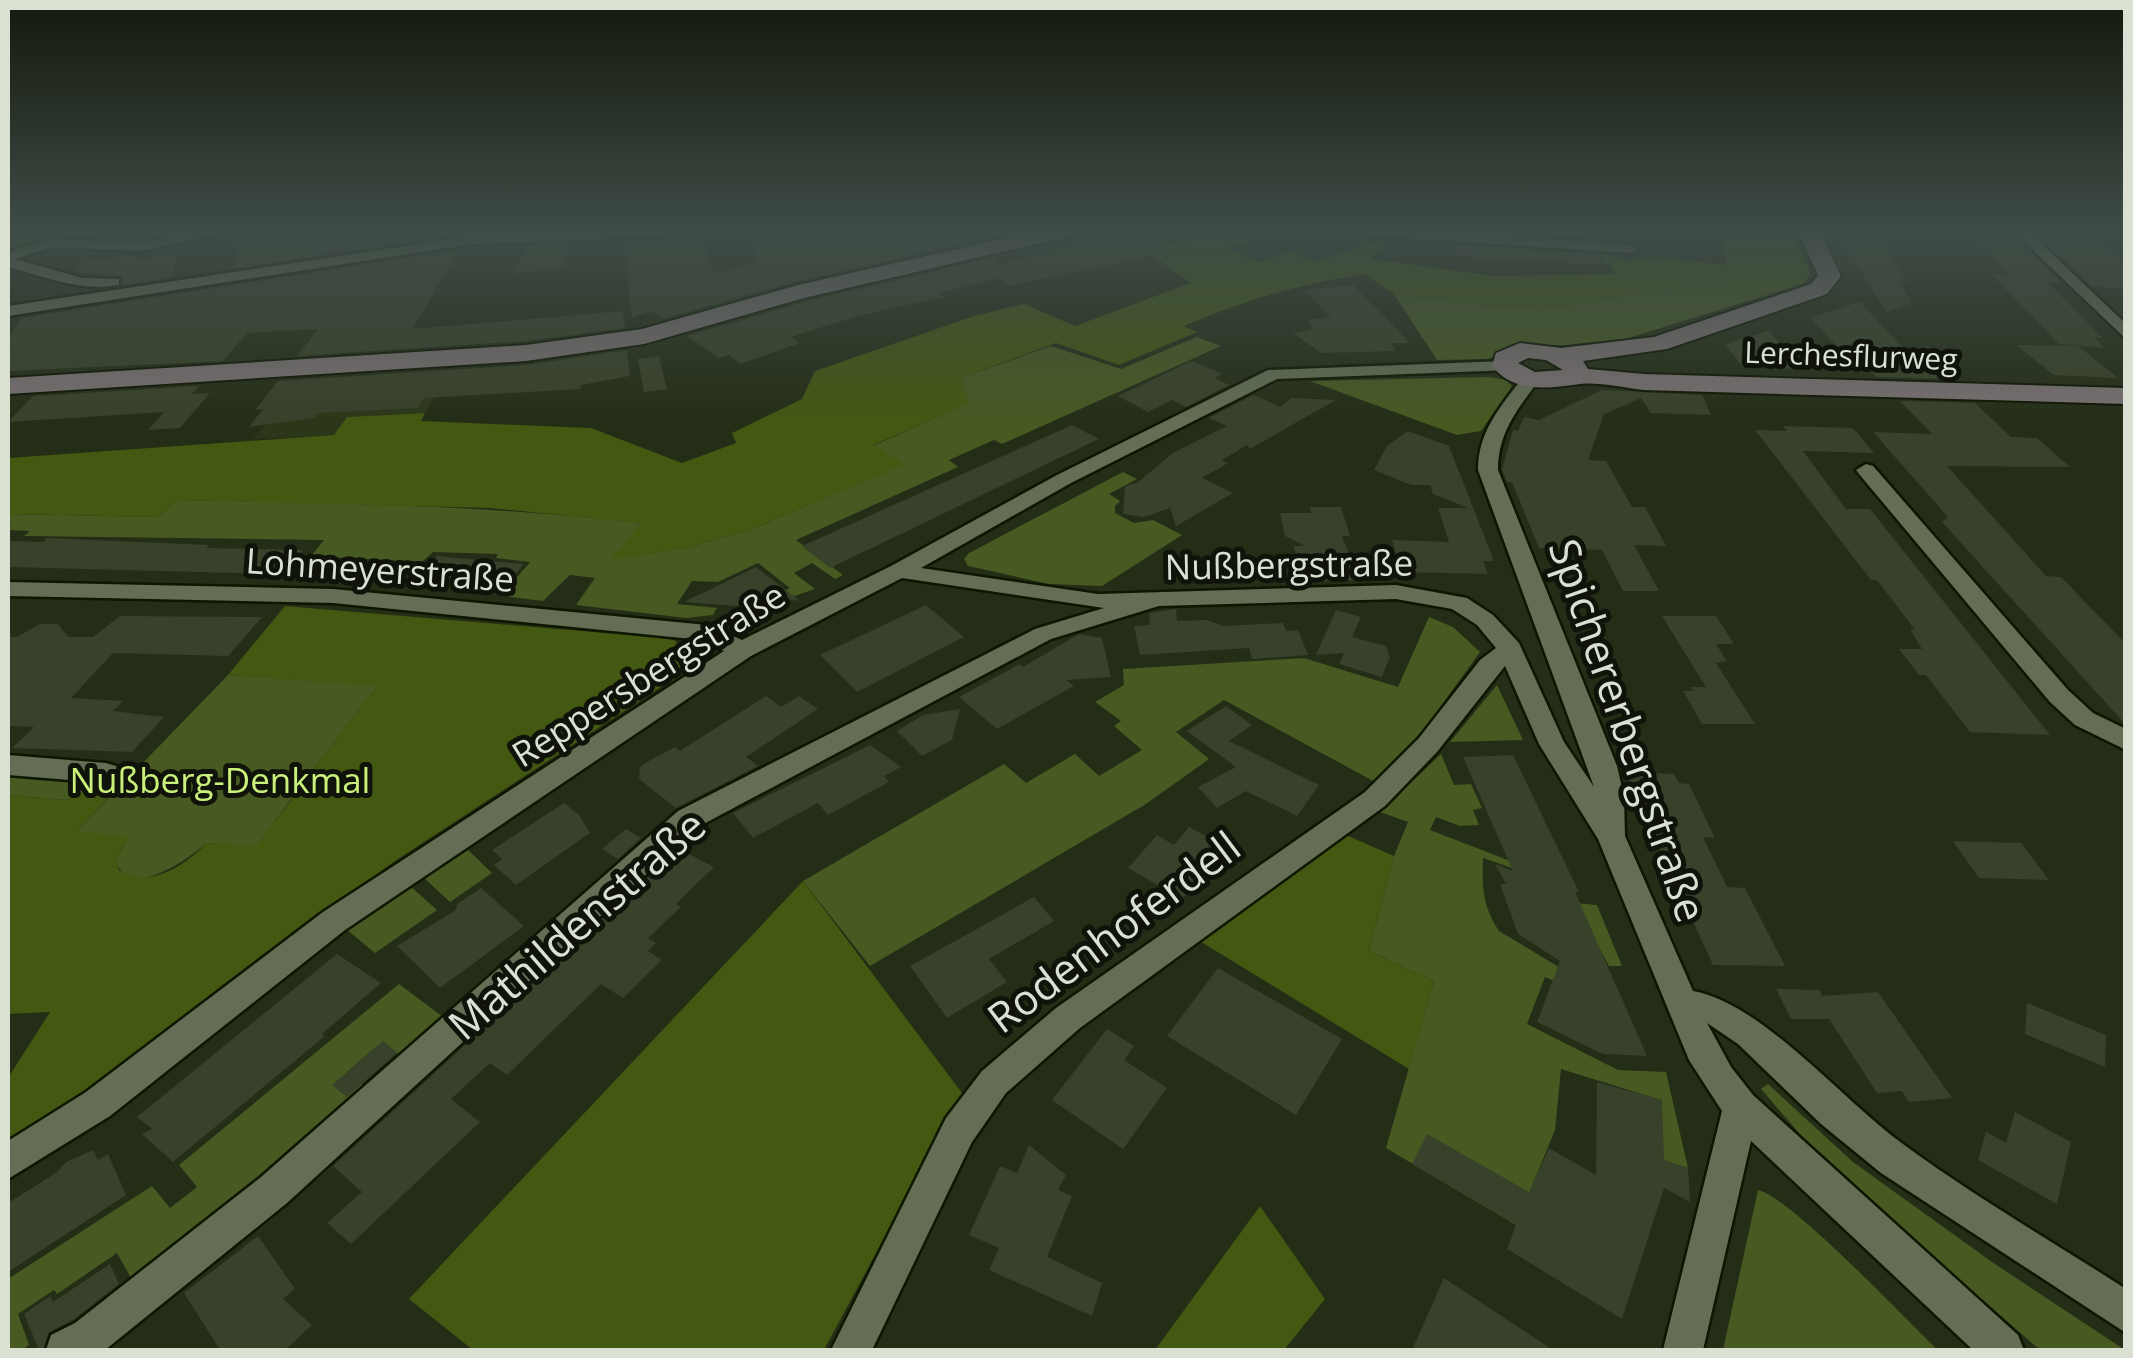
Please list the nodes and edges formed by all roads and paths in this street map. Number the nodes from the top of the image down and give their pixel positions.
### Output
1 (102, 295) edge
2 (787, 295) edge
3 (1800, 295) edge
4 (2086, 295) edge
5 (8, 311) edge
6 (2126, 334) edge
7 (1505, 366) junction
8 (1567, 366) junction
9 (1530, 380) junction
10 (8, 386) edge
11 (2126, 396) edge
12 (1866, 470) dead end
13 (899, 570) junction
14 (8, 589) edge
15 (1150, 602) junction
16 (1510, 649) junction
17 (742, 650) junction
18 (2126, 741) edge
19 (8, 765) edge
20 (106, 773) dead end
21 (1610, 836) junction
22 (1680, 1003) junction
23 (1741, 1107) junction
24 (8, 1161) edge
25 (2126, 1313) edge
26 (66, 1350) edge
27 (851, 1350) edge
28 (1683, 1350) edge
29 (2002, 1350) edge

1 - 5 street
2 - 10 street
3 - 8 street
4 - 6 street
7 - 8 street
7 - 9 street
7 - 13 street, Reppersbergstraße
8 - 9 street
8 - 11 street, Lerchesflurweg
9 - 21 street, Spichererbergstraße
12 - 18 street
13 - 15 street, Nußbergstraße
13 - 17 street, Reppersbergstraße
14 - 17 street, Lohmeyerstraße
15 - 16 street, Nußbergstraße
15 - 26 street, Mathildenstraße
16 - 21 street, Nußbergstraße
16 - 27 street, Rodenhoferdell
17 - 24 street, Reppersbergstraße
19 - 20 street
21 - 22 street, Spichererbergstraße
22 - 23 street, Spichererbergstraße
22 - 25 street
23 - 28 street
23 - 29 street, Spichererbergstraße

